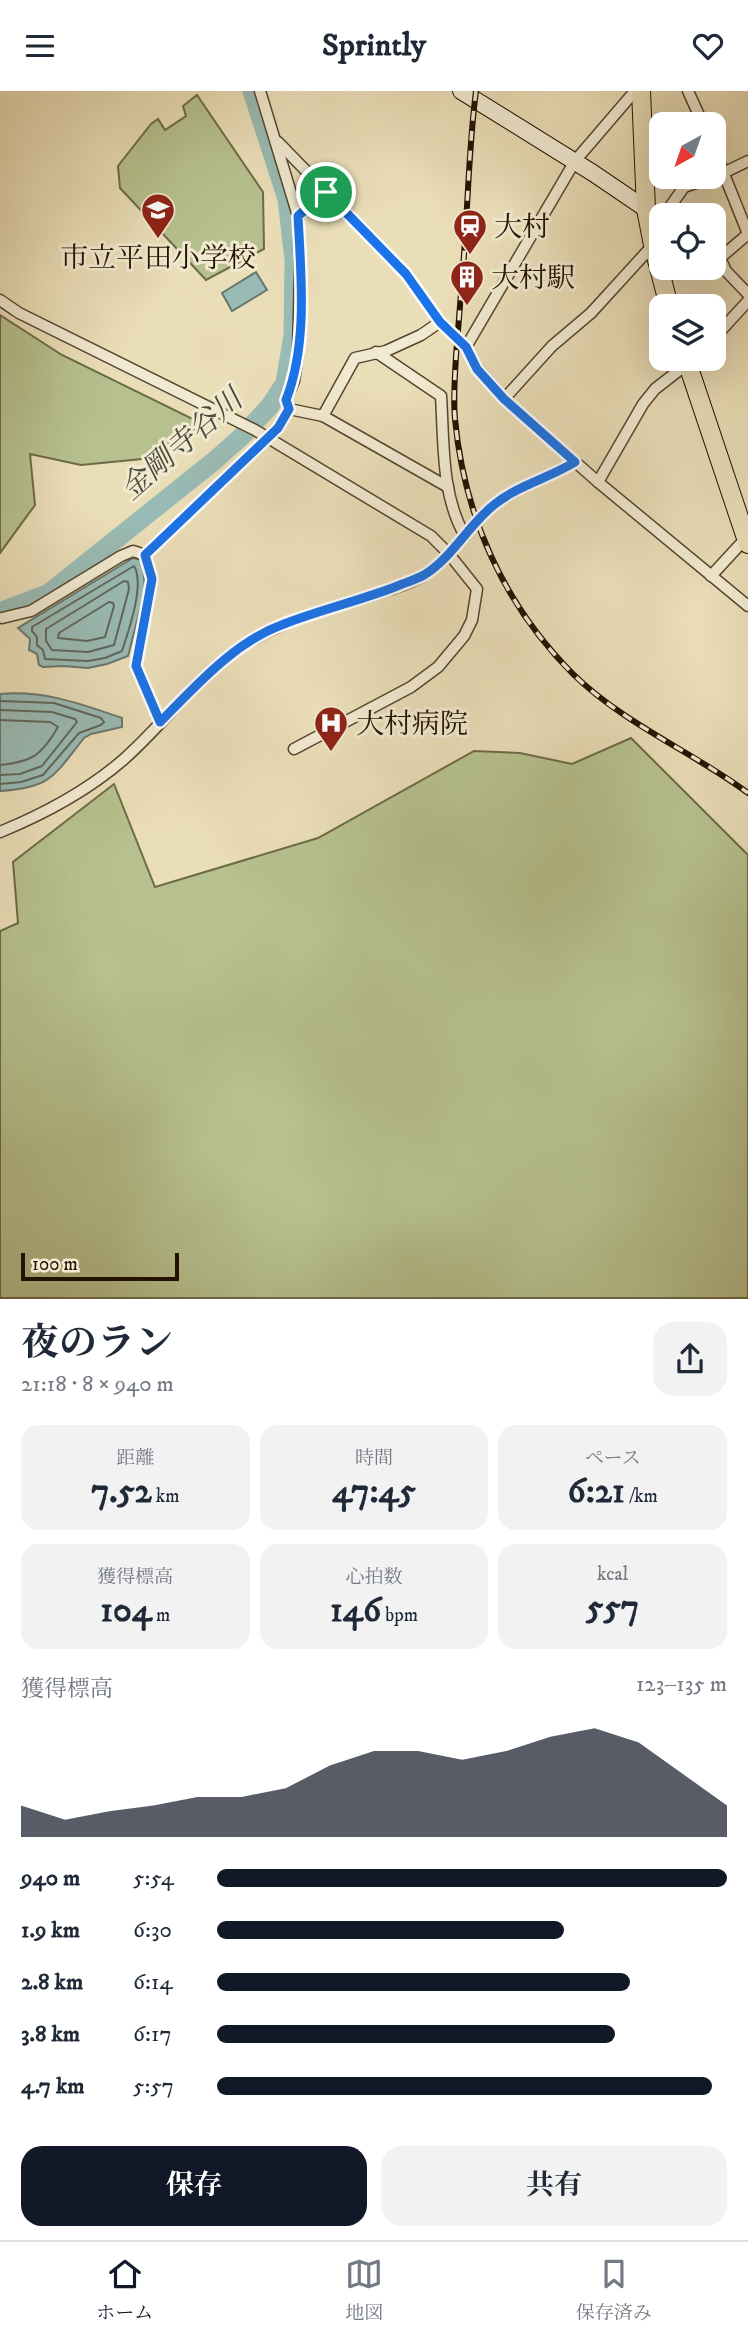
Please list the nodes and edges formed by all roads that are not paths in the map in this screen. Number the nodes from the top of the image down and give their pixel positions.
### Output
1 (260, 91) edge
2 (461, 91) edge
3 (635, 91) edge
4 (641, 91) edge
5 (688, 91) edge
6 (698, 112) edge
7 (276, 140) junction
8 (575, 161) junction
9 (748, 161) edge
10 (726, 171) edge
11 (724, 189) edge
12 (326, 192) junction
13 (646, 209) junction
14 (649, 210) edge
15 (298, 216) junction
16 (649, 224) edge
17 (748, 235) edge
18 (649, 249) edge
19 (726, 249) edge
20 (726, 271) edge
21 (748, 294) edge
22 (0, 300) edge
23 (748, 301) edge
24 (440, 322) junction
25 (726, 325) edge
26 (466, 347) junction
27 (376, 352) junction
28 (677, 371) edge
29 (692, 371) edge
30 (504, 399) junction
31 (289, 409) junction
32 (323, 416) junction
33 (267, 436) junction
34 (575, 462) junction
35 (598, 482) junction
36 (448, 488) junction
37 (466, 536) junction
38 (747, 542) edge
39 (449, 554) junction
40 (145, 555) junction
41 (711, 576) junction
42 (748, 606) edge
43 (2, 618) dead end
44 (160, 722) junction
45 (294, 749) dead end
46 (0, 832) edge

1 - 7 street
2 - 8 street
3 - 8 street
4 - 13 main road
5 - 6 street
7 - 12 street
7 - 15 street
8 - 13 street
8 - 26 street
9 - 10 street
11 - 17 street
12 - 15 street
12 - 24 street
13 - 14 street
13 - 16 main road
15 - 31 street
17 - 19 street
18 - 30 street
20 - 21 street
22 - 33 street
23 - 25 street
24 - 26 street
24 - 27 street
26 - 30 street
27 - 32 street
27 - 36 street
28 - 35 street
29 - 38 main road
30 - 34 street
31 - 32 street
31 - 33 street
32 - 36 street
33 - 39 street
33 - 40 street
34 - 35 street
34 - 37 street
35 - 41 street
36 - 37 street
37 - 39 street
38 - 41 street
39 - 44 street
39 - 45 street
40 - 43 street
40 - 44 street
41 - 42 street
44 - 46 street

